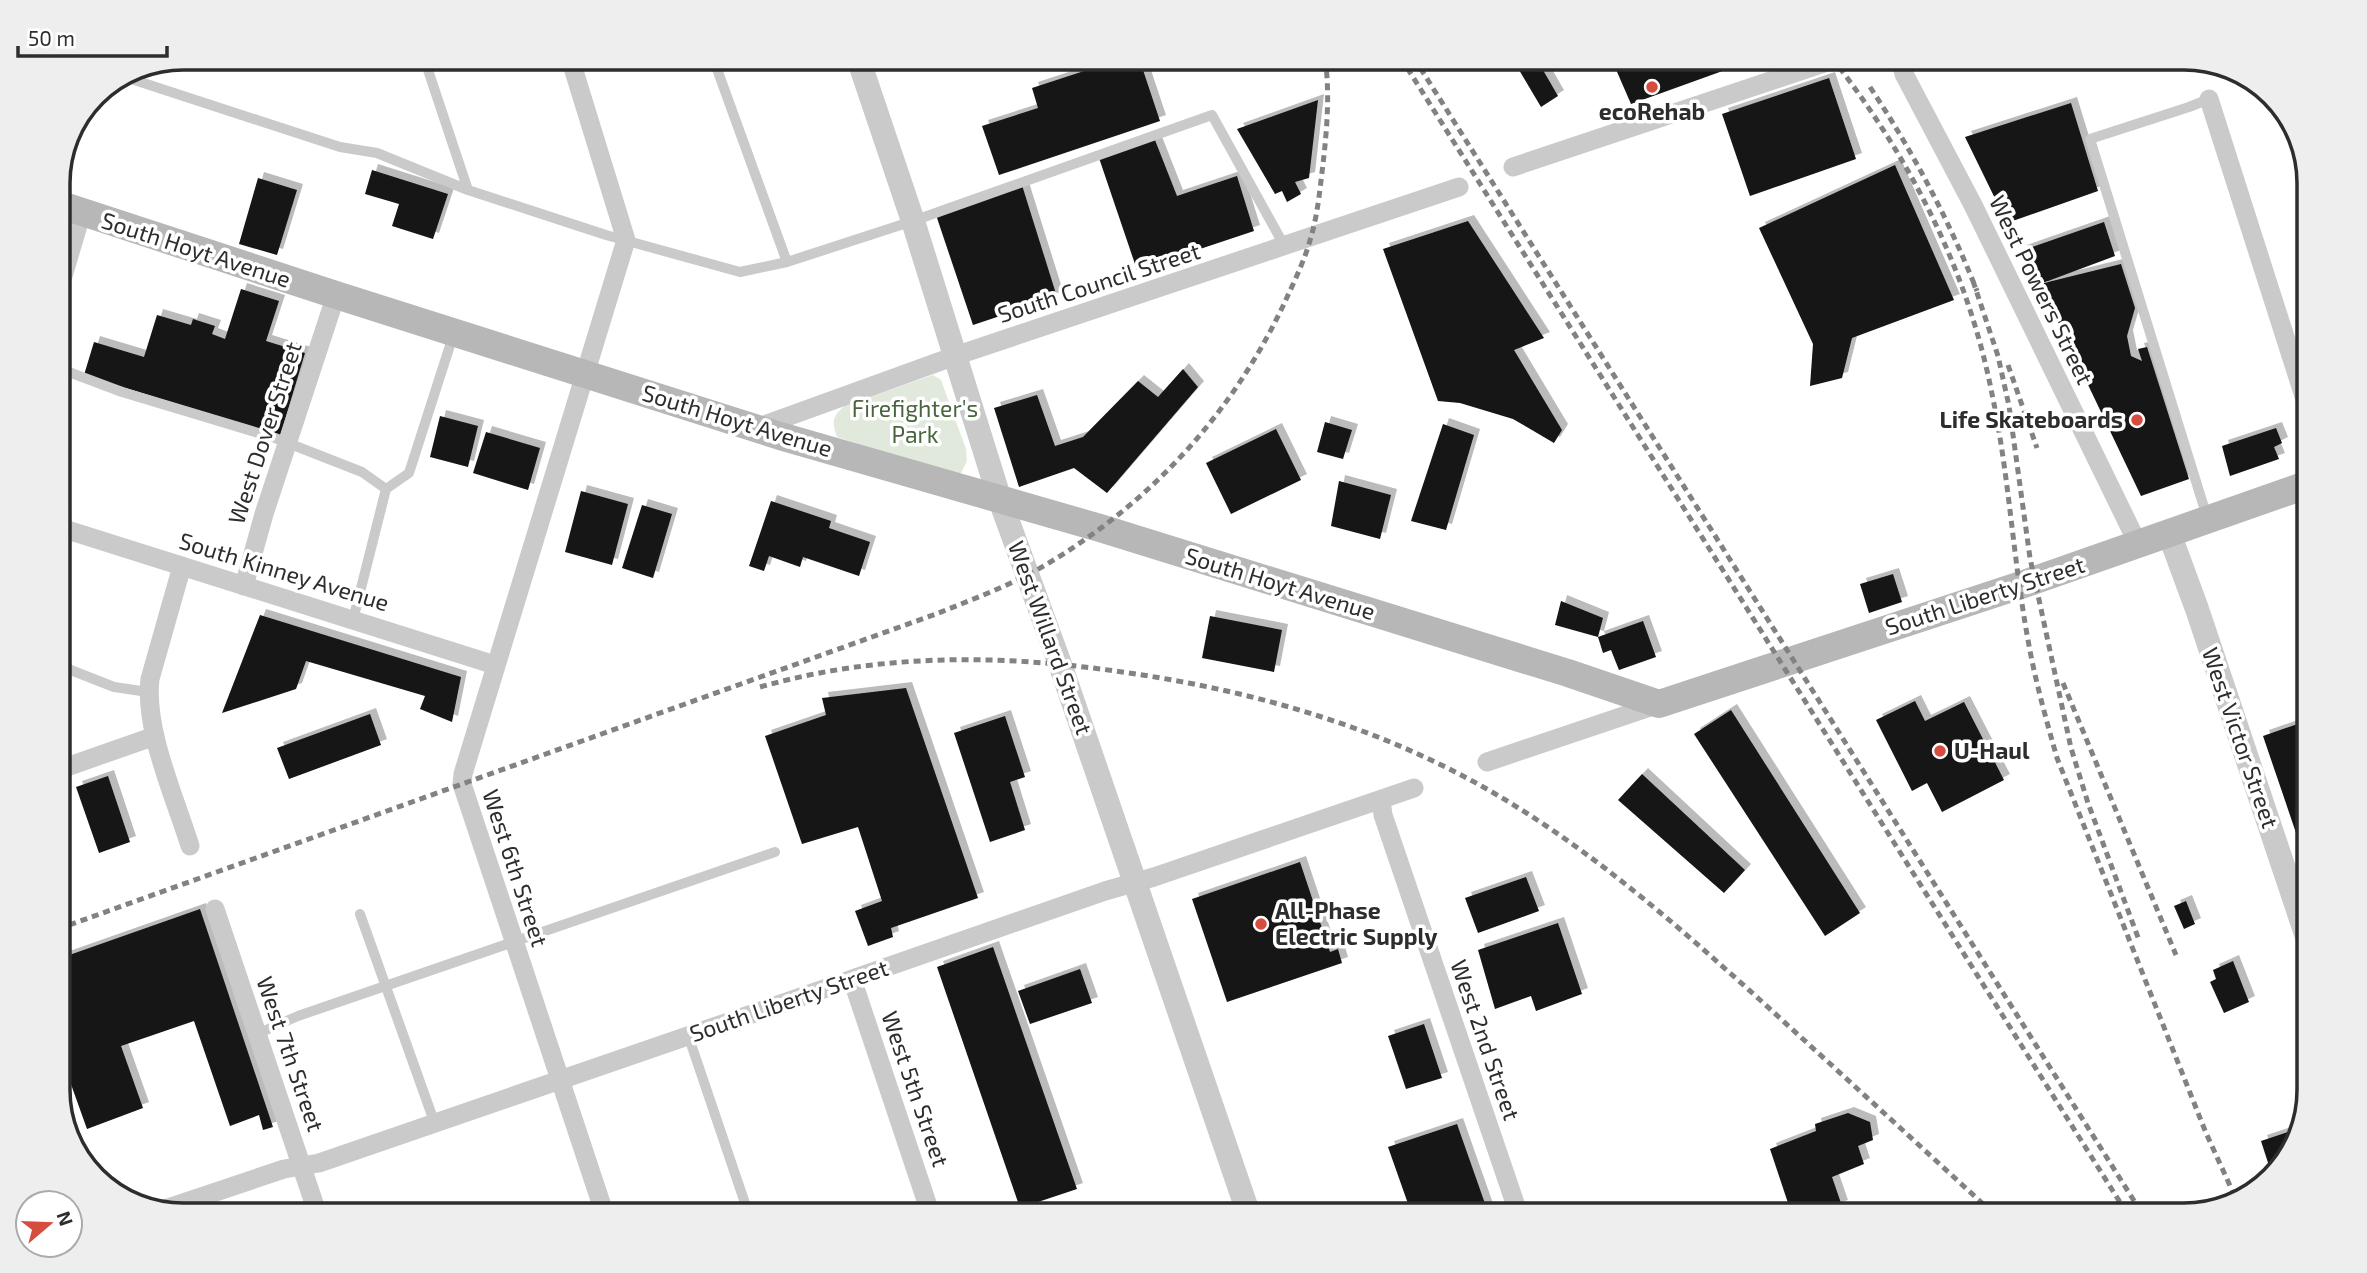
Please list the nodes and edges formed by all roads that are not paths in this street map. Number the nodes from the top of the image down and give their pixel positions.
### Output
1 (428, 70) edge
2 (574, 70) edge
3 (717, 70) edge
4 (862, 70) edge
5 (1803, 70) edge
6 (1903, 70) edge
7 (137, 81) edge
8 (2209, 99) joint
9 (1513, 167) dead end
10 (1459, 187) dead end
11 (468, 190) junction
12 (70, 208) edge
13 (913, 221) junction
14 (626, 240) junction
15 (1285, 247) junction
16 (788, 262) junction
17 (335, 295) junction
18 (454, 332) junction
19 (955, 356) junction
20 (70, 372) edge
21 (586, 374) junction
22 (2297, 374) edge
23 (756, 428) junction
24 (288, 444) junction
25 (2297, 488) edge
26 (386, 489) junction
27 (1000, 500) junction
28 (2208, 520) junction
29 (70, 531) edge
30 (2169, 534) junction
31 (2138, 544) junction
32 (182, 566) junction
33 (244, 586) junction
34 (353, 620) junction
35 (495, 664) junction
36 (70, 670) edge
37 (148, 692) junction
38 (1659, 704) junction
39 (155, 736) junction
40 (1487, 762) dead end
41 (70, 766) edge
42 (1414, 788) dead end
43 (1381, 800) junction
44 (190, 846) dead end
45 (775, 852) dead end
46 (1136, 882) junction
47 (2297, 907) edge
48 (215, 909) dead end
49 (360, 914) dead end
50 (514, 944) junction
51 (852, 979) junction
52 (385, 987) junction
53 (257, 1034) junction
54 (688, 1035) junction
55 (561, 1082) junction
56 (435, 1124) junction
57 (302, 1166) junction
58 (200, 1203) edge
59 (314, 1203) edge
60 (601, 1203) edge
61 (745, 1203) edge
62 (928, 1203) edge
63 (1243, 1203) edge
64 (1515, 1203) edge

1 - 11 lane
2 - 14 street
3 - 16 lane
4 - 13 street, West Willard Street
5 - 9 street
6 - 31 street, West Powers Street
7 - 11 lane
8 - 22 street
8 - 28 lane
10 - 15 street, South Council Street
11 - 14 lane
12 - 17 main road, South Hoyt Avenue
13 - 15 lane
13 - 16 lane
13 - 19 street, West Willard Street
14 - 16 lane
14 - 21 street
15 - 19 street, South Council Street
17 - 18 main road, South Hoyt Avenue
17 - 24 street, West Dover Street
18 - 21 main road, South Hoyt Avenue
18 - 26 lane
19 - 23 street, South Council Street
19 - 27 street, West Willard Street
20 - 24 lane
21 - 23 main road, South Hoyt Avenue
21 - 35 street, West 6th Street
23 - 27 main road, South Hoyt Avenue
24 - 26 lane
24 - 33 street, West Dover Street
25 - 28 main road, South Liberty Street
26 - 34 lane
27 - 38 main road, South Hoyt Avenue
27 - 46 street, West Willard Street
28 - 30 main road, South Liberty Street
29 - 32 street, South Kinney Avenue
30 - 31 main road, South Liberty Street
30 - 47 street, West Victor Street
31 - 38 main road, South Liberty Street
32 - 33 street, South Kinney Avenue
32 - 37 street
33 - 34 street, South Kinney Avenue
34 - 35 street, South Kinney Avenue
35 - 50 street, West 6th Street
36 - 37 lane
37 - 39 street
38 - 40 street
39 - 41 street
39 - 44 street
42 - 43 street, South Liberty Street
43 - 46 street, South Liberty Street
43 - 64 street, West 2nd Street
45 - 50 lane
46 - 51 street, South Liberty Street
46 - 63 street, West Willard Street
48 - 53 street, West 7th Street
49 - 52 lane
50 - 52 lane
50 - 55 street, West 6th Street
51 - 54 street, South Liberty Street
51 - 62 street, West 5th Street
52 - 53 lane
52 - 56 lane
53 - 57 street, West 7th Street
54 - 55 street, South Liberty Street
54 - 61 lane
55 - 56 street, South Liberty Street
55 - 60 street, West 6th Street
56 - 57 street, South Liberty Street
57 - 58 street, South Liberty Street
57 - 59 street, West 7th Street

